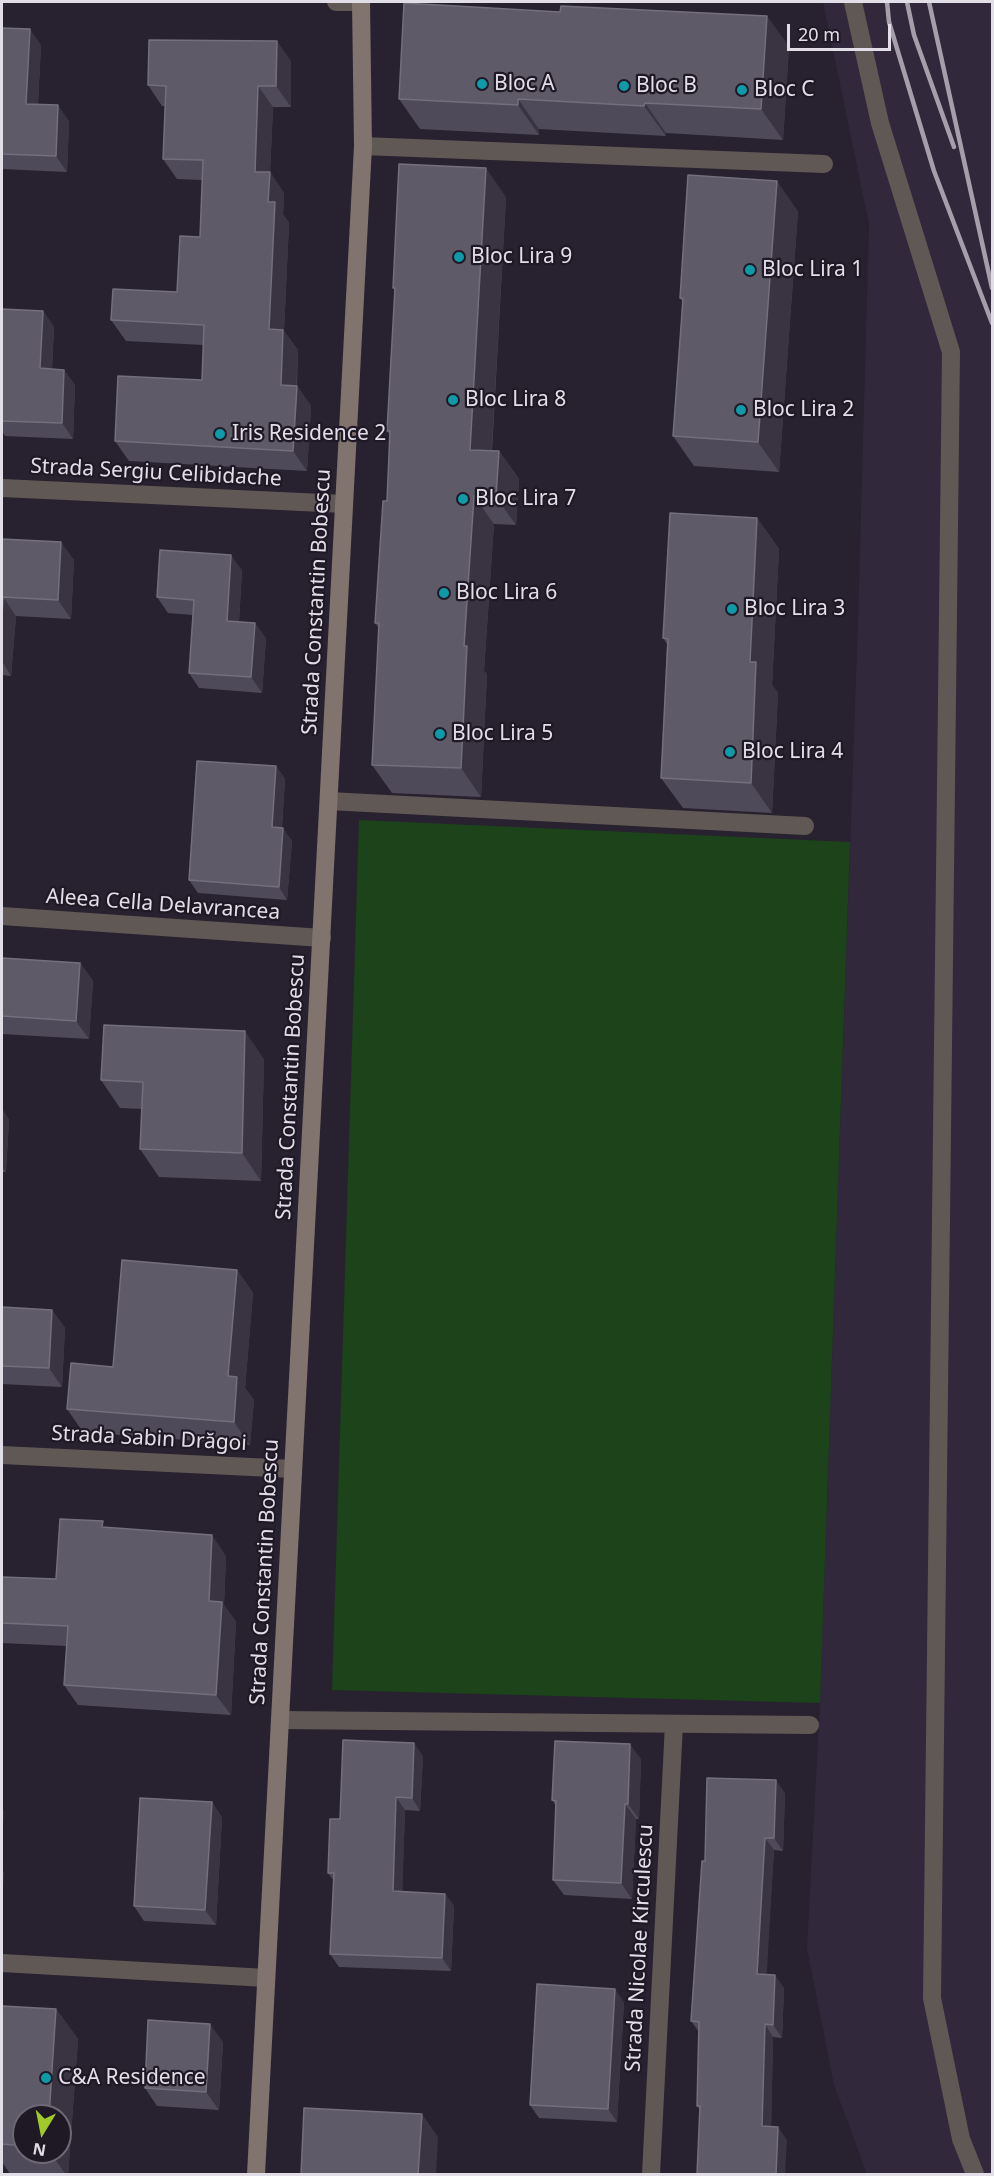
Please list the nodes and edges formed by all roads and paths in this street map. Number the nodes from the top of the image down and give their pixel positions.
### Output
1 (336, 2) edge
2 (361, 2) edge
3 (854, 2) edge
4 (363, 146) junction
5 (824, 164) dead end
6 (2, 488) edge
7 (344, 504) junction
8 (329, 801) junction
9 (805, 826) dead end
10 (2, 916) edge
11 (322, 938) junction
12 (2, 1455) edge
13 (293, 1469) junction
14 (280, 1720) junction
15 (674, 1724) junction
16 (810, 1725) dead end
17 (2, 1963) edge
18 (266, 1978) junction
19 (256, 2175) edge
20 (651, 2175) edge
21 (975, 2175) edge

1 - 2 street
2 - 4 street, Strada Constantin Bobescu
3 - 21 street
4 - 5 street
4 - 7 street, Strada Constantin Bobescu
6 - 7 street, Strada Sergiu Celibidache
7 - 8 street, Strada Constantin Bobescu
8 - 9 street
8 - 11 street, Strada Constantin Bobescu
10 - 11 street, Aleea Cella Delavrancea
11 - 13 street, Strada Constantin Bobescu
12 - 13 street, Strada Sabin Drăgoi
13 - 14 street, Strada Constantin Bobescu
14 - 15 street
14 - 18 street, Strada Constantin Bobescu
15 - 16 street
15 - 20 street, Strada Nicolae Kirculescu
17 - 18 street
18 - 19 street, Strada Constantin Bobescu

